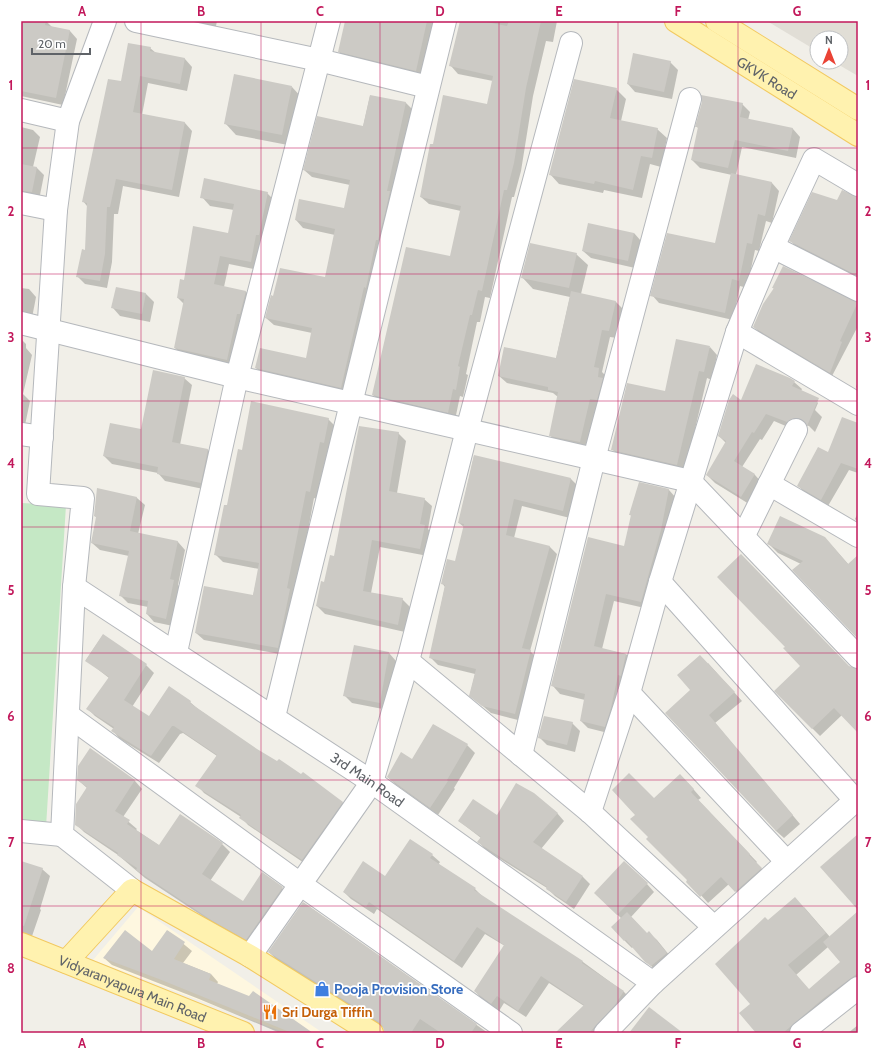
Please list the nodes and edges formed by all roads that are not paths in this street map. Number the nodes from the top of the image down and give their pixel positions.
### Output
1 (105, 21) edge
2 (136, 21) edge
3 (329, 21) edge
4 (445, 21) edge
5 (676, 21) edge
6 (717, 21) edge
7 (571, 43) dead end
8 (319, 60) junction
9 (428, 87) junction
10 (690, 99) dead end
11 (858, 109) edge
12 (21, 110) edge
13 (68, 121) junction
14 (858, 135) edge
15 (858, 185) edge
16 (21, 203) edge
17 (56, 210) junction
18 (773, 247) junction
19 (858, 290) edge
20 (21, 323) edge
21 (49, 330) junction
22 (737, 332) junction
23 (237, 377) junction
24 (351, 404) junction
25 (858, 404) edge
26 (467, 430) junction
27 (796, 430) dead end
28 (21, 434) edge
29 (42, 438) junction
30 (594, 460) junction
31 (690, 482) junction
32 (769, 484) junction
33 (29, 494) edge
34 (858, 536) edge
35 (744, 537) junction
36 (660, 582) junction
37 (74, 587) junction
38 (176, 652) junction
39 (858, 657) edge
40 (408, 661) junction
41 (628, 693) junction
42 (69, 716) junction
43 (274, 717) junction
44 (521, 755) junction
45 (372, 782) junction
46 (857, 799) edge
47 (590, 812) junction
48 (21, 831) edge
49 (62, 835) junction
50 (787, 862) junction
51 (300, 884) junction
52 (132, 890) junction
53 (714, 927) junction
54 (21, 944) edge
55 (250, 956) junction
56 (66, 962) junction
57 (653, 984) junction
58 (858, 988) edge
59 (243, 1033) edge
60 (372, 1033) edge
61 (511, 1033) edge
62 (605, 1033) edge
63 (801, 1033) edge

1 - 13 street
2 - 8 street
3 - 8 street
4 - 9 street
5 - 14 main road, GKVK Road
6 - 11 main road, GKVK Road
7 - 26 street
8 - 9 street
8 - 23 street
9 - 24 street
10 - 30 street
12 - 13 street
13 - 17 street
15 - 18 street
16 - 17 street
17 - 21 street
18 - 19 street
18 - 22 street
20 - 21 street
21 - 23 street
21 - 29 street
22 - 25 street
22 - 31 street
23 - 24 street
23 - 38 street
24 - 26 street
24 - 43 street
26 - 30 street
26 - 40 street
27 - 32 street
28 - 29 street
29 - 33 street
30 - 31 street
30 - 44 street
31 - 35 street
31 - 36 street
32 - 34 street
32 - 35 street
33 - 37 street
35 - 39 street
36 - 41 street
36 - 46 street
37 - 38 street, 3rd Main Road
37 - 42 street
38 - 43 street, 3rd Main Road
40 - 44 street
40 - 45 street
41 - 47 street
41 - 50 street
42 - 49 street
42 - 51 street
43 - 45 street, 3rd Main Road
44 - 47 street
45 - 51 street
45 - 57 street, 3rd Main Road
46 - 50 street
47 - 53 street
48 - 49 street
49 - 52 street
50 - 53 street
51 - 55 street
51 - 61 street
52 - 55 main road
52 - 56 main road
53 - 57 street
54 - 56 main road, Vidyaranyapura Main Road
55 - 60 main road
56 - 59 main road, Vidyaranyapura Main Road
57 - 62 street
58 - 63 street

